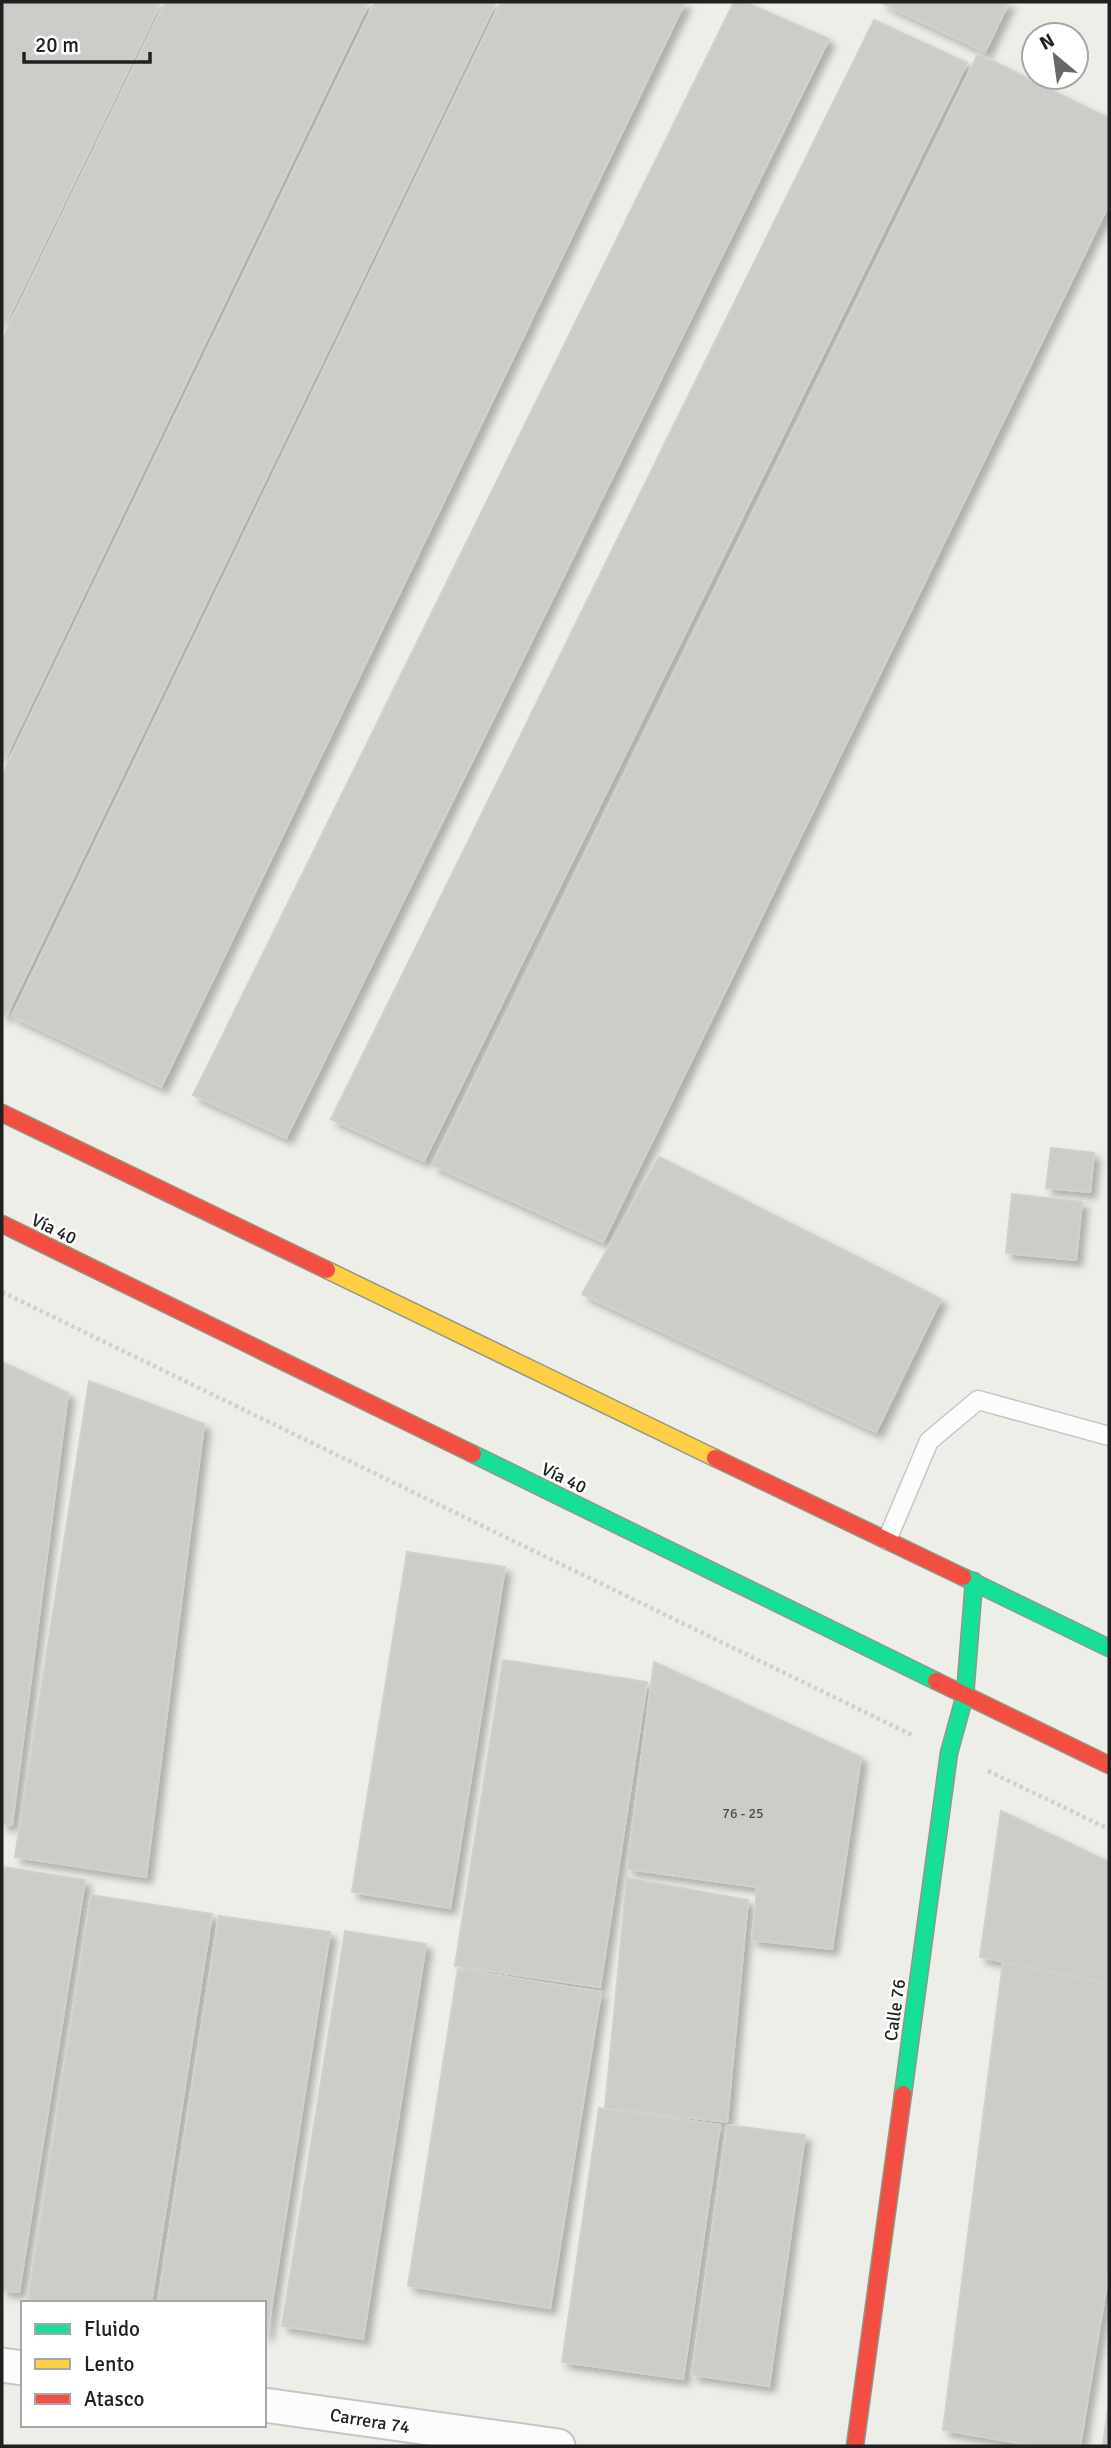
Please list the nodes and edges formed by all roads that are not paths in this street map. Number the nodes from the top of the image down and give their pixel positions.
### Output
1 (2, 1113) edge
2 (2, 1224) edge
3 (1109, 1432) edge
4 (887, 1540) junction
5 (974, 1581) junction
6 (1109, 1647) edge
7 (965, 1695) junction
8 (1109, 1765) edge
9 (2, 2365) edge
10 (21, 2368) edge
11 (266, 2405) edge
12 (426, 2438) edge
13 (558, 2446) edge
14 (855, 2446) edge

1 - 4 main road
2 - 7 main road, Vía 40
3 - 4 lane
4 - 5 main road
5 - 6 main road
5 - 7 main road, Calle 76
7 - 8 main road, Vía 40
7 - 14 main road, Calle 76
9 - 10 street
11 - 12 street, Carrera 74
12 - 13 street, Carrera 74

